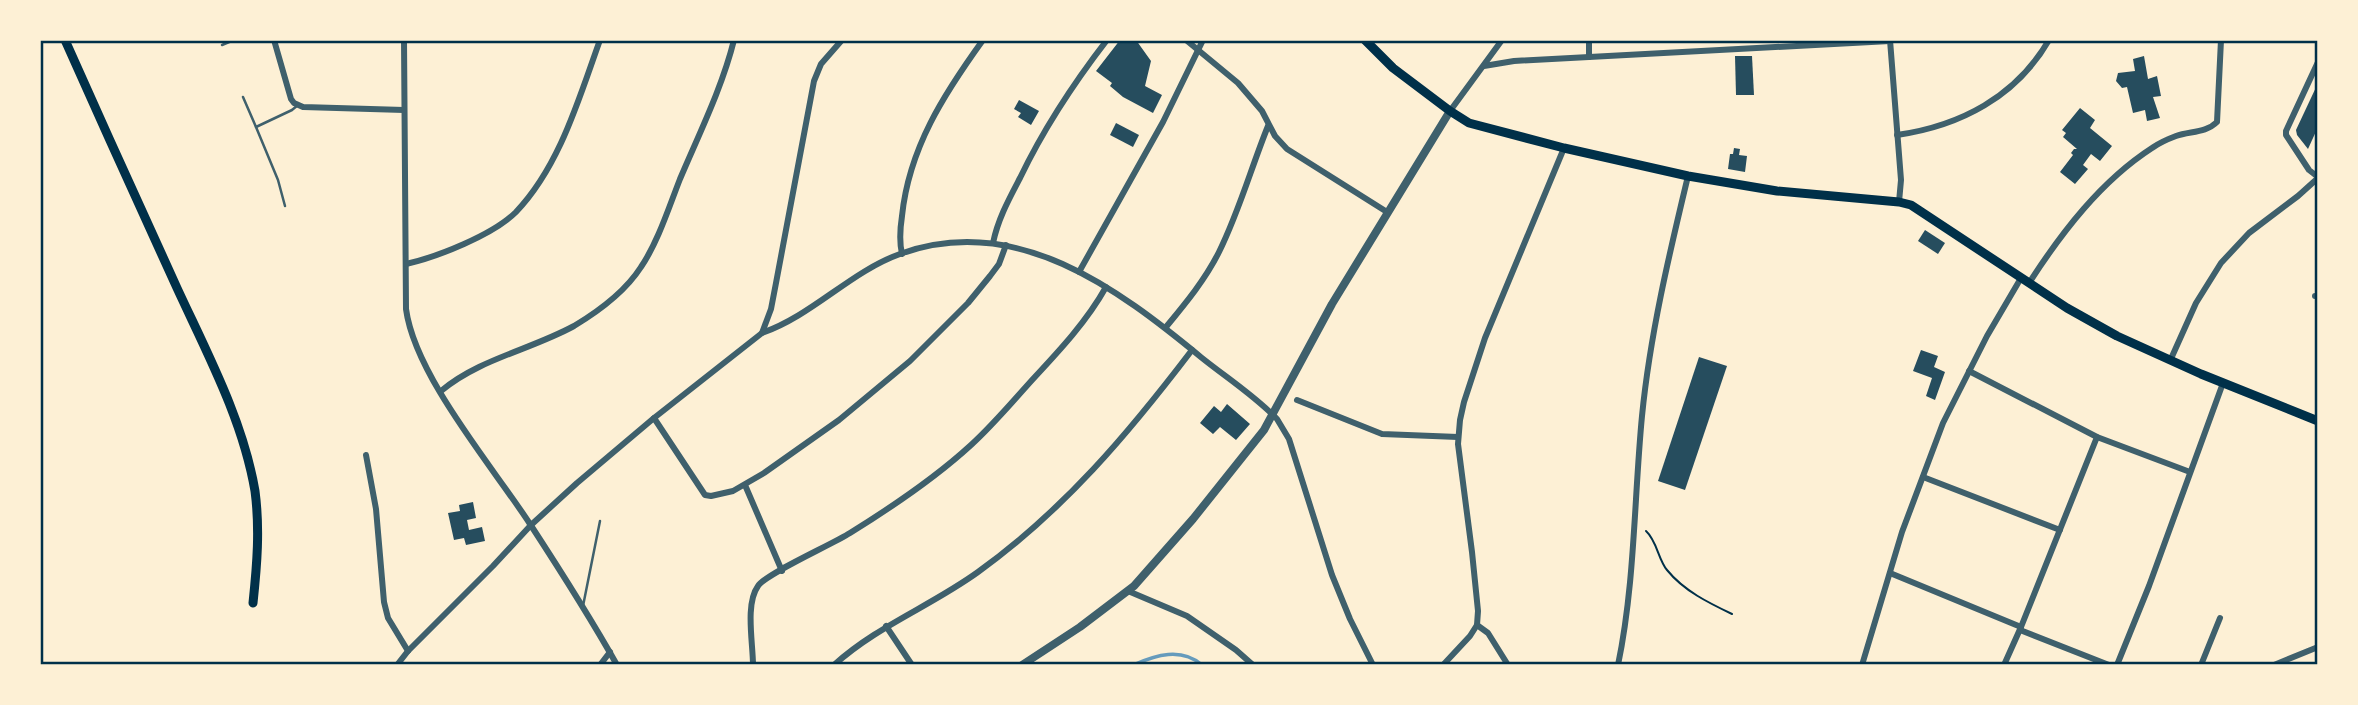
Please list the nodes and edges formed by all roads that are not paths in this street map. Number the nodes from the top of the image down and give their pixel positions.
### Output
1 (65, 40) edge
2 (234, 40) edge
3 (274, 40) edge
4 (404, 40) edge
5 (600, 40) edge
6 (734, 40) edge
7 (842, 40) edge
8 (983, 40) edge
9 (1107, 40) edge
10 (1186, 40) edge
11 (1203, 40) edge
12 (1365, 40) edge
13 (1502, 40) edge
14 (1589, 40) edge
15 (2049, 40) edge
16 (2221, 40) edge
17 (1890, 41) edge
18 (1761, 44) edge
19 (222, 46) dead end
20 (1198, 49) junction
21 (1589, 57) junction
22 (2318, 62) edge
23 (1484, 66) junction
24 (243, 97) dead end
25 (298, 105) junction
26 (404, 110) junction
27 (1450, 111) junction
28 (1268, 126) junction
29 (256, 127) junction
30 (1897, 135) junction
31 (1564, 148) junction
32 (1688, 176) junction
33 (2318, 177) edge
34 (1899, 202) junction
35 (285, 206) dead end
36 (1387, 212) junction
37 (993, 243) junction
38 (1006, 245) junction
39 (902, 254) junction
40 (405, 264) junction
41 (1079, 272) junction
42 (2025, 281) junction
43 (1106, 287) junction
44 (1166, 327) junction
45 (762, 333) junction
46 (1192, 350) junction
47 (2171, 361) junction
48 (1969, 371) junction
49 (2223, 383) junction
50 (440, 391) junction
51 (1297, 400) dead end
52 (1273, 415) junction
53 (654, 418) junction
54 (2318, 421) edge
55 (1458, 437) junction
56 (2097, 437) junction
57 (366, 454) dead end
58 (2190, 472) junction
59 (1923, 477) junction
60 (745, 485) junction
61 (600, 521) dead end
62 (531, 525) junction
63 (2060, 530) junction
64 (782, 571) junction
65 (1889, 573) junction
66 (1128, 591) junction
67 (253, 603) dead end
68 (583, 610) junction
69 (2220, 618) dead end
70 (1477, 625) junction
71 (886, 626) junction
72 (2021, 629) junction
73 (2318, 646) edge
74 (408, 651) junction
75 (610, 652) junction
76 (397, 665) edge
77 (600, 665) edge
78 (617, 665) edge
79 (753, 665) edge
80 (834, 665) edge
81 (912, 665) edge
82 (1022, 665) edge
83 (1253, 665) edge
84 (1373, 665) edge
85 (1443, 665) edge
86 (1508, 665) edge
87 (1618, 665) edge
88 (1862, 665) edge
89 (2004, 665) edge
90 (2109, 665) edge
91 (2117, 665) edge
92 (2201, 665) edge
93 (2274, 665) edge

1 - 67 main road
2 - 19 lane
3 - 25 street
4 - 26 street
5 - 40 street
6 - 50 street
7 - 45 street
8 - 39 street
9 - 37 street
10 - 20 street
11 - 20 street
12 - 27 main road
13 - 23 street
14 - 21 street
15 - 30 street
16 - 42 street
17 - 18 street
17 - 30 street
18 - 21 street
20 - 28 street
20 - 41 street
21 - 23 street
22 - 33 street
23 - 27 street
24 - 29 lane
25 - 26 street
25 - 29 lane
26 - 40 street
27 - 31 main road
27 - 36 street
28 - 36 street
28 - 44 street
29 - 35 lane
30 - 34 street
31 - 32 main road
31 - 55 street
32 - 34 main road
32 - 87 street
33 - 47 street
34 - 42 main road
36 - 52 street
37 - 38 street
37 - 39 street
38 - 41 street
38 - 60 street
39 - 45 street
40 - 50 street
41 - 43 street
42 - 47 main road
42 - 48 street
43 - 44 street
43 - 64 street
44 - 46 street
45 - 53 street
46 - 52 street
46 - 71 street
47 - 49 main road
48 - 56 street
48 - 59 street
49 - 54 main road
49 - 58 street
50 - 62 street
51 - 55 street
52 - 66 street
52 - 84 street
53 - 60 street
53 - 62 street
55 - 70 street
56 - 58 street
56 - 63 street
57 - 74 street
58 - 91 street
59 - 63 street
59 - 65 street
60 - 64 street
61 - 68 lane
62 - 68 street
62 - 74 street
63 - 72 street
64 - 79 street
65 - 72 street
65 - 88 street
66 - 82 street
66 - 83 street
68 - 75 street
69 - 92 street
70 - 85 street
70 - 86 street
71 - 80 street
71 - 81 street
72 - 89 street
72 - 90 street
73 - 93 street
74 - 76 street
75 - 77 street
75 - 78 street

